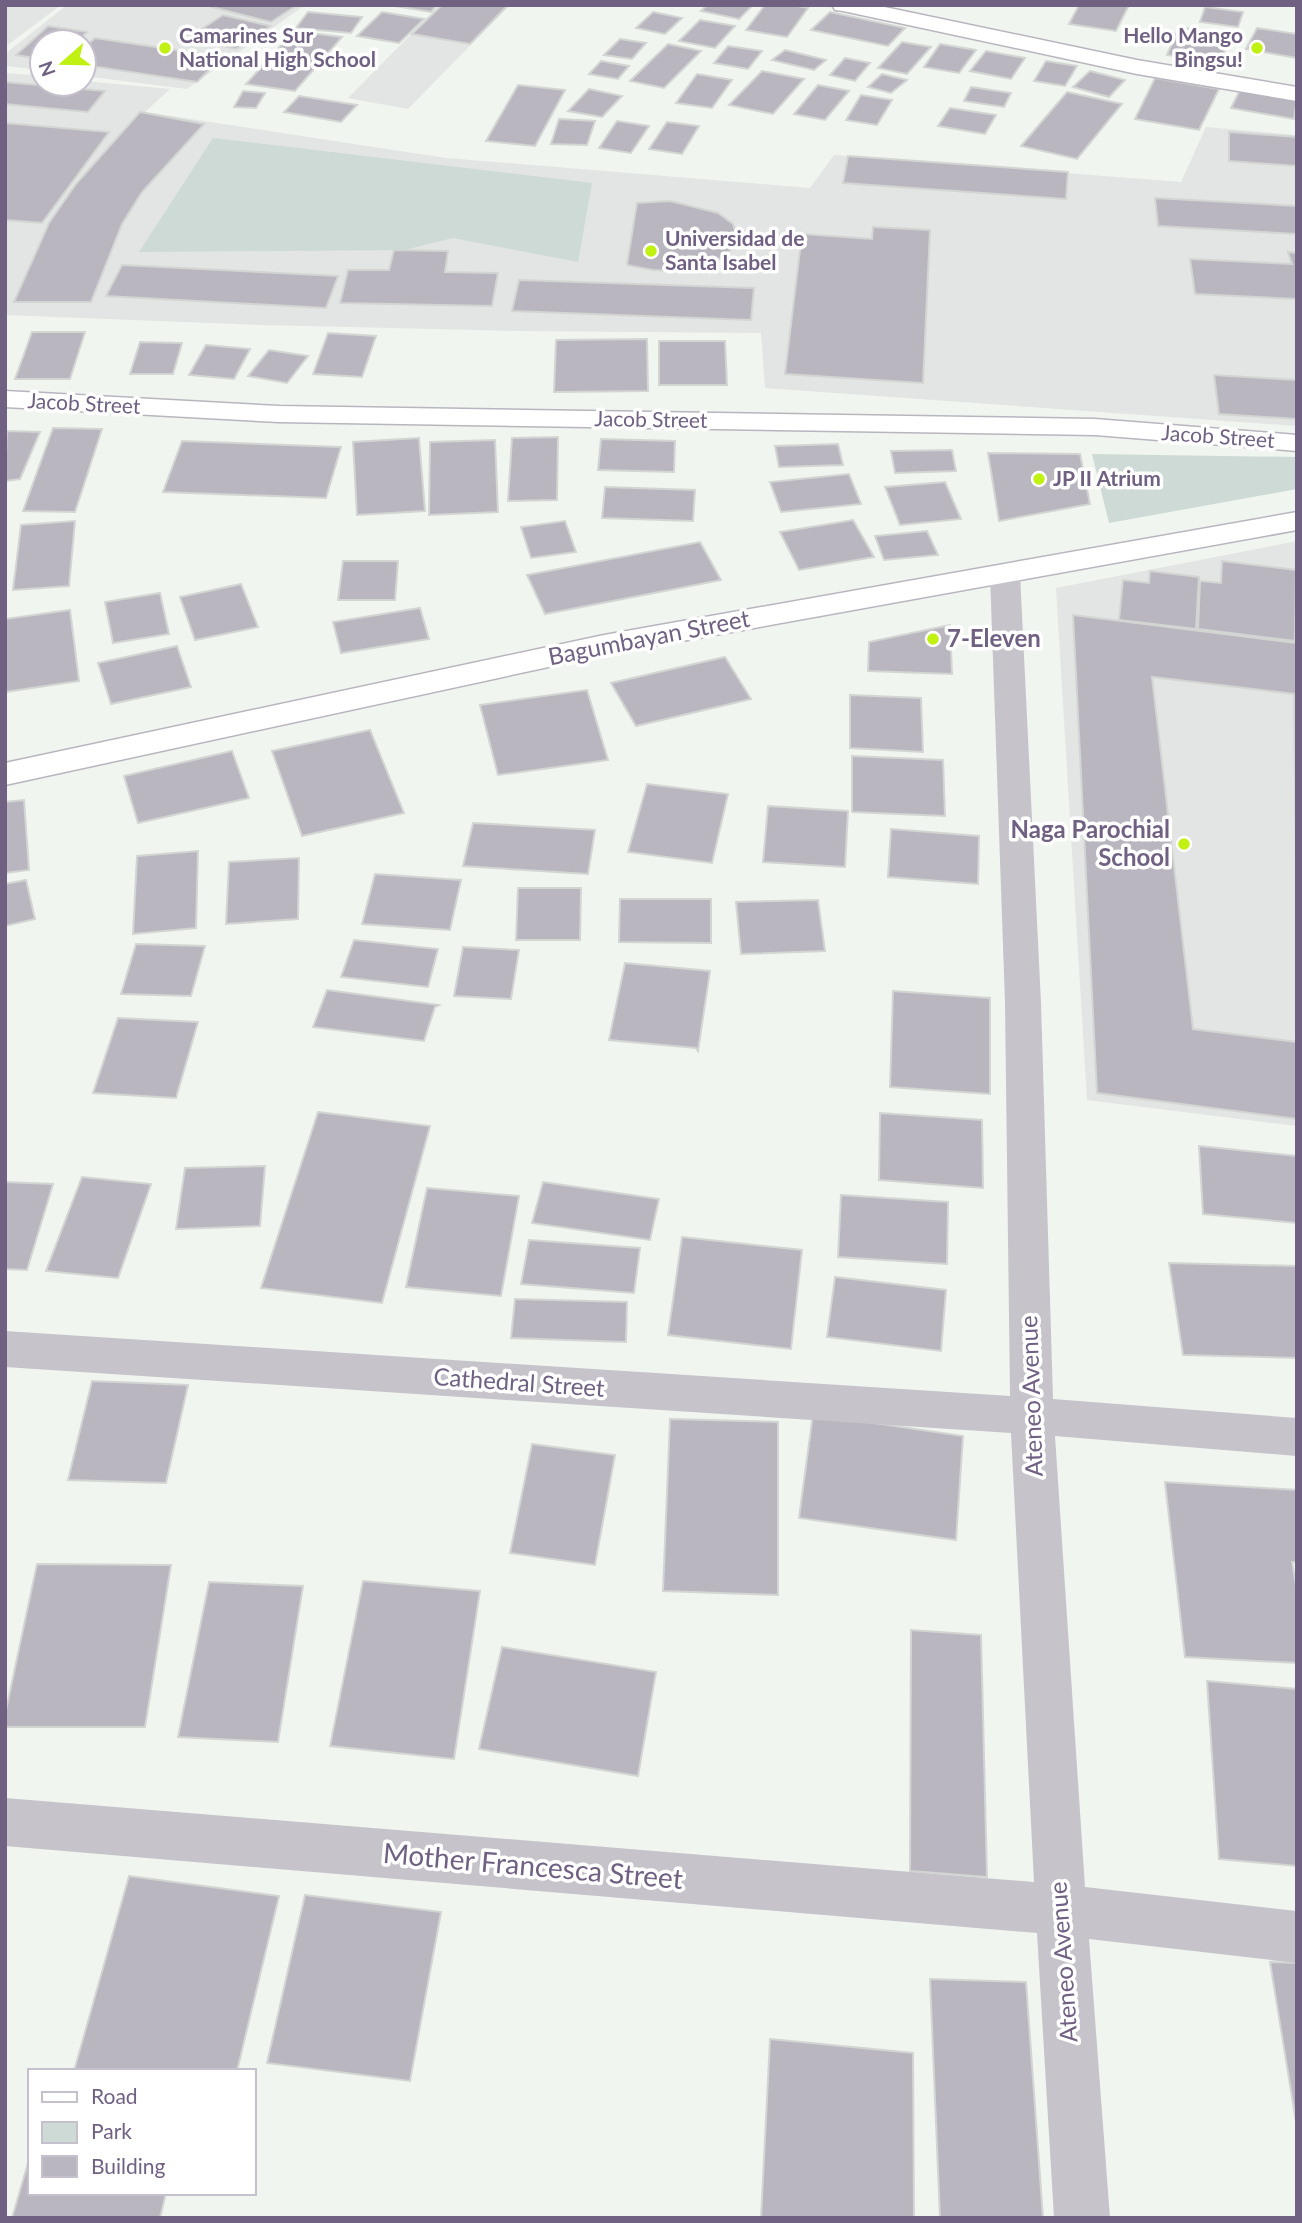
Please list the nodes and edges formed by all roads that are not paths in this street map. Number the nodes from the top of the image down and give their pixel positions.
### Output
1 (843, 5) edge
2 (1297, 94) edge
3 (5, 399) edge
4 (1297, 443) edge
5 (1297, 521) edge
6 (1005, 574) junction
7 (5, 774) edge
8 (5, 1349) edge
9 (1032, 1416) junction
10 (1297, 1437) edge
11 (5, 1822) edge
12 (1061, 1910) junction
13 (1297, 1937) edge
14 (1082, 2218) edge

1 - 2 main road
3 - 4 main road, Jacob Street
5 - 6 main road, Bagumbayan Street
6 - 7 main road, Bagumbayan Street
6 - 9 street, Ateneo Avenue
8 - 9 street, Cathedral Street
9 - 10 street, Cathedral Street
9 - 12 street, Ateneo Avenue
11 - 12 street, Mother Francesca Street
12 - 13 street, Mother Francesca Street
12 - 14 street, Ateneo Avenue

